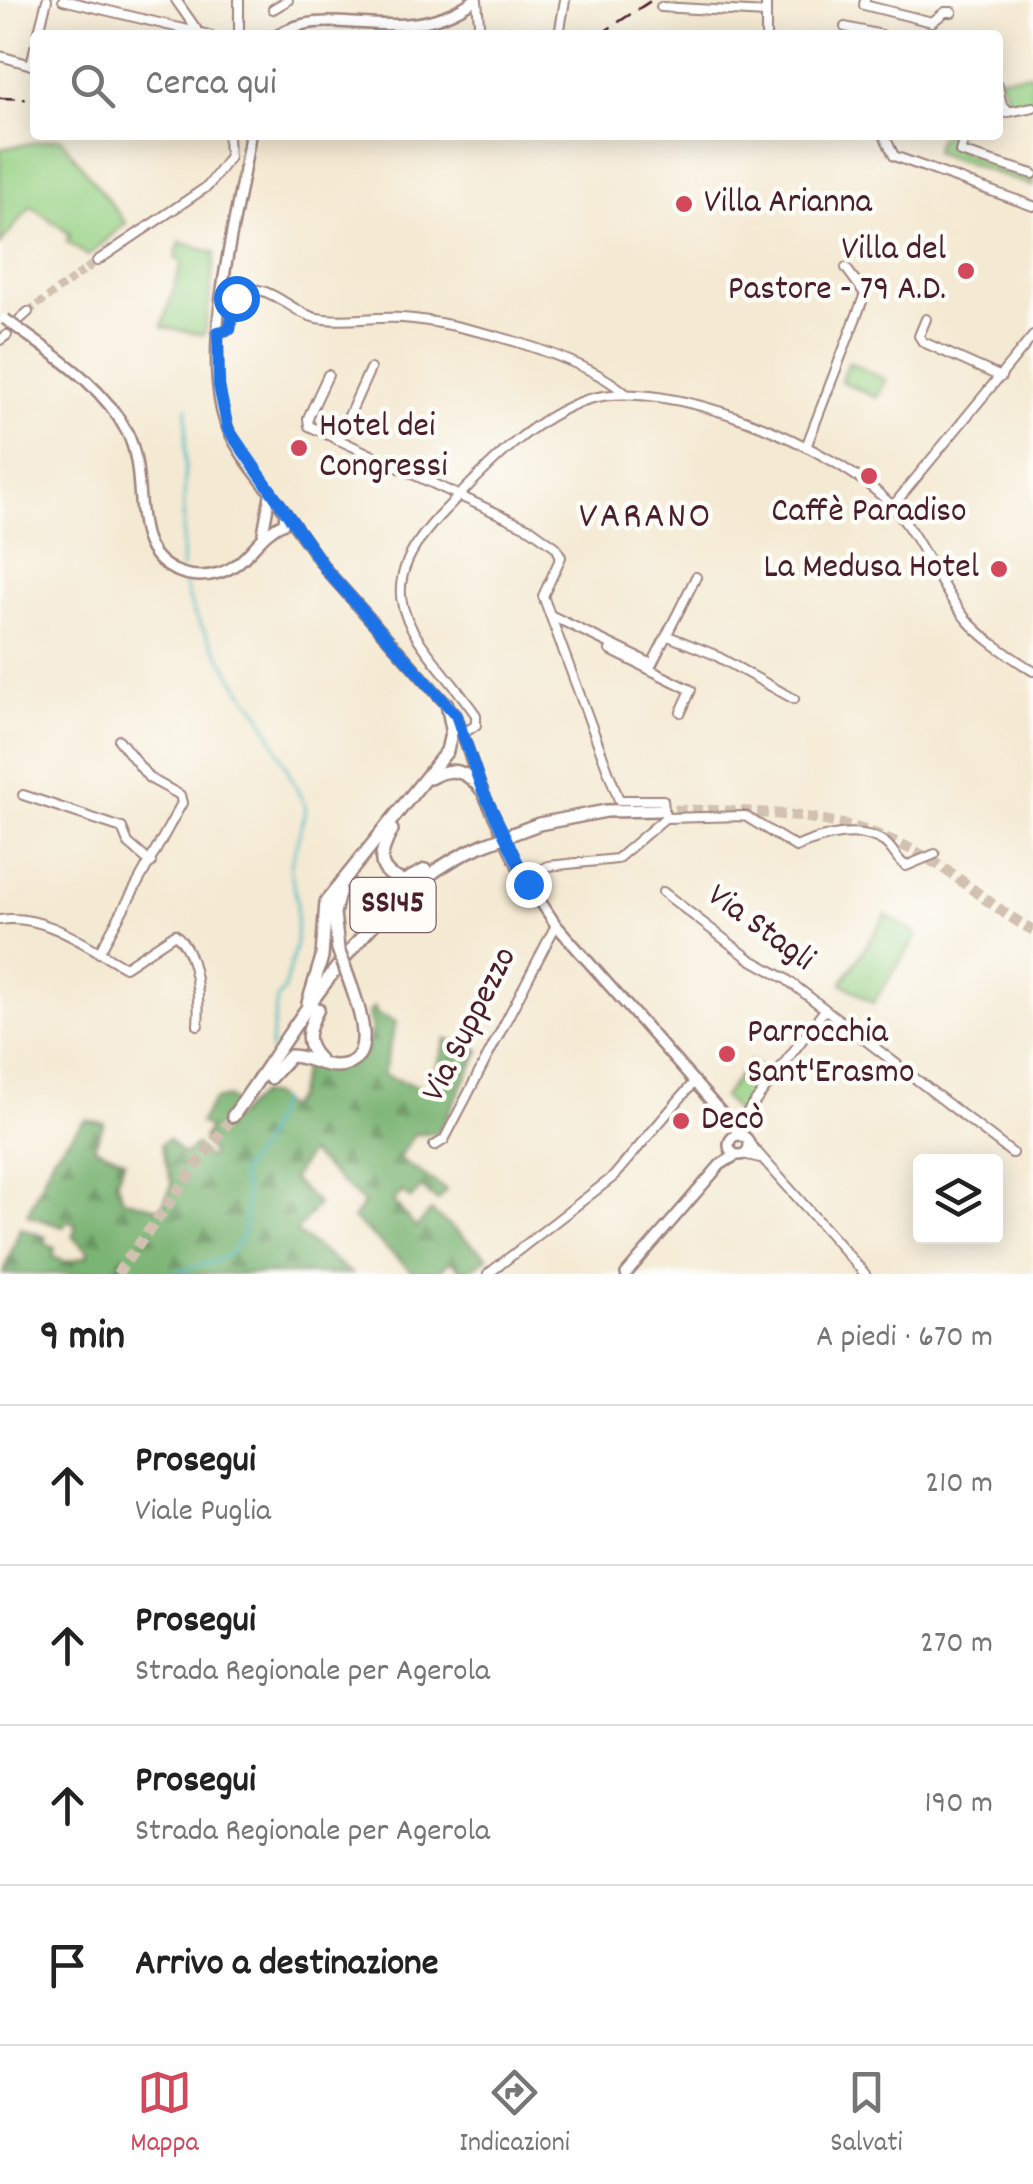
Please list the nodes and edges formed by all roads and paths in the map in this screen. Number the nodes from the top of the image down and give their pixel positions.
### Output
1 (47, 0) edge
2 (63, 0) edge
3 (176, 0) edge
4 (239, 0) edge
5 (288, 0) edge
6 (475, 0) edge
7 (565, 0) edge
8 (766, 0) edge
9 (865, 0) edge
10 (76, 2) edge
11 (660, 7) dead end
12 (274, 9) dead end
13 (952, 12) dead end
14 (766, 13) junction
15 (845, 27) dead end
16 (39, 30) edge
17 (188, 30) edge
18 (201, 30) edge
19 (238, 30) edge
20 (285, 30) edge
21 (479, 30) edge
22 (560, 30) edge
23 (766, 30) edge
24 (861, 30) edge
25 (0, 56) edge
26 (30, 65) edge
27 (1003, 107) edge
28 (1033, 107) edge
29 (1008, 110) junction
30 (1003, 112) edge
31 (228, 140) edge
32 (249, 140) edge
33 (886, 140) edge
34 (964, 140) edge
35 (230, 158) junction
36 (247, 159) junction
37 (1032, 171) edge
38 (1033, 206) edge
39 (97, 260) tunnel mouth
40 (846, 268) dead end
41 (28, 312) tunnel mouth
42 (3, 317) edge
43 (926, 319) dead end
44 (20, 320) dead end
45 (218, 332) junction
46 (1033, 336) edge
47 (370, 370) dead end
48 (328, 375) dead end
49 (1001, 378) junction
50 (626, 394) junction
51 (338, 440) junction
52 (806, 447) junction
53 (270, 492) junction
54 (458, 497) junction
55 (892, 506) junction
56 (270, 514) junction
57 (283, 518) junction
58 (263, 534) junction
59 (696, 577) dead end
60 (551, 618) junction
61 (668, 636) junction
62 (1033, 672) edge
63 (794, 699) dead end
64 (447, 704) junction
65 (681, 712) dead end
66 (464, 733) junction
67 (119, 740) dead end
68 (426, 780) junction
69 (482, 789) junction
70 (23, 795) dead end
71 (402, 810) junction
72 (662, 814) junction
73 (370, 848) junction
74 (460, 854) junction
75 (935, 854) dead end
76 (152, 863) junction
77 (525, 878) junction
78 (663, 892) dead end
79 (0, 920) edge
80 (556, 925) junction
81 (99, 953) junction
82 (338, 970) junction
83 (824, 1012) junction
84 (300, 1024) junction
85 (198, 1025) dead end
86 (322, 1062) junction
87 (695, 1080) junction
88 (244, 1100) junction
89 (232, 1116) tunnel mouth
90 (725, 1117) junction
91 (742, 1135) junction
92 (434, 1146) dead end
93 (734, 1149) junction
94 (1012, 1153) dead end
95 (760, 1158) junction
96 (488, 1274) edge
97 (626, 1274) edge
98 (865, 1274) edge

1 - 16 street
2 - 10 street
3 - 18 street
4 - 19 street
5 - 12 street
6 - 20 main road
6 - 21 street
7 - 22 street
8 - 14 street
9 - 13 street
10 - 17 street
11 - 14 street
14 - 23 street
15 - 24 street
25 - 26 street
27 - 29 street
28 - 29 street
29 - 30 street
31 - 35 street
32 - 36 main road
33 - 38 street
34 - 37 street
35 - 36 street
35 - 39 street
36 - 45 main road
40 - 52 street
41 - 44 street
42 - 58 main road, bridge
43 - 49 street
45 - 50 street
45 - 53 main road
46 - 49 street
47 - 51 street
48 - 51 street
49 - 55 street
50 - 52 street
50 - 54 street
51 - 54 street
52 - 55 street
53 - 56 main road
53 - 57 main road
54 - 60 street
54 - 66 street
55 - 62 street
56 - 57 main road
56 - 57 main road
56 - 58 main road
57 - 58 main road
57 - 64 main road
59 - 61 street
60 - 61 street
60 - 65 street
60 - 72 street
61 - 63 street
64 - 66 main road
64 - 68 highway
66 - 69 main road
67 - 76 street
68 - 69 highway
68 - 71 highway
69 - 77 main road
70 - 76 street
71 - 73 highway
71 - 74 highway
72 - 74 highway, SS145, bridge
72 - 75 street
72 - 77 street
73 - 84 highway
73 - 86 highway, bridge
74 - 82 highway, SS145
76 - 81 street
77 - 80 main road
78 - 83 street, Via Stagli
79 - 81 street
80 - 87 main road
80 - 92 street, Via Suppezzo
81 - 85 street
82 - 84 highway, SS145
82 - 86 highway
83 - 91 street, Via Stagli
83 - 94 street, Via Stagli
84 - 88 highway, SS145
86 - 88 highway
87 - 90 main road
87 - 96 street
88 - 89 highway, SS145
90 - 91 main road
90 - 93 main road
91 - 93 main road
91 - 93 main road
91 - 95 street
93 - 95 street
93 - 97 main road
95 - 98 street

